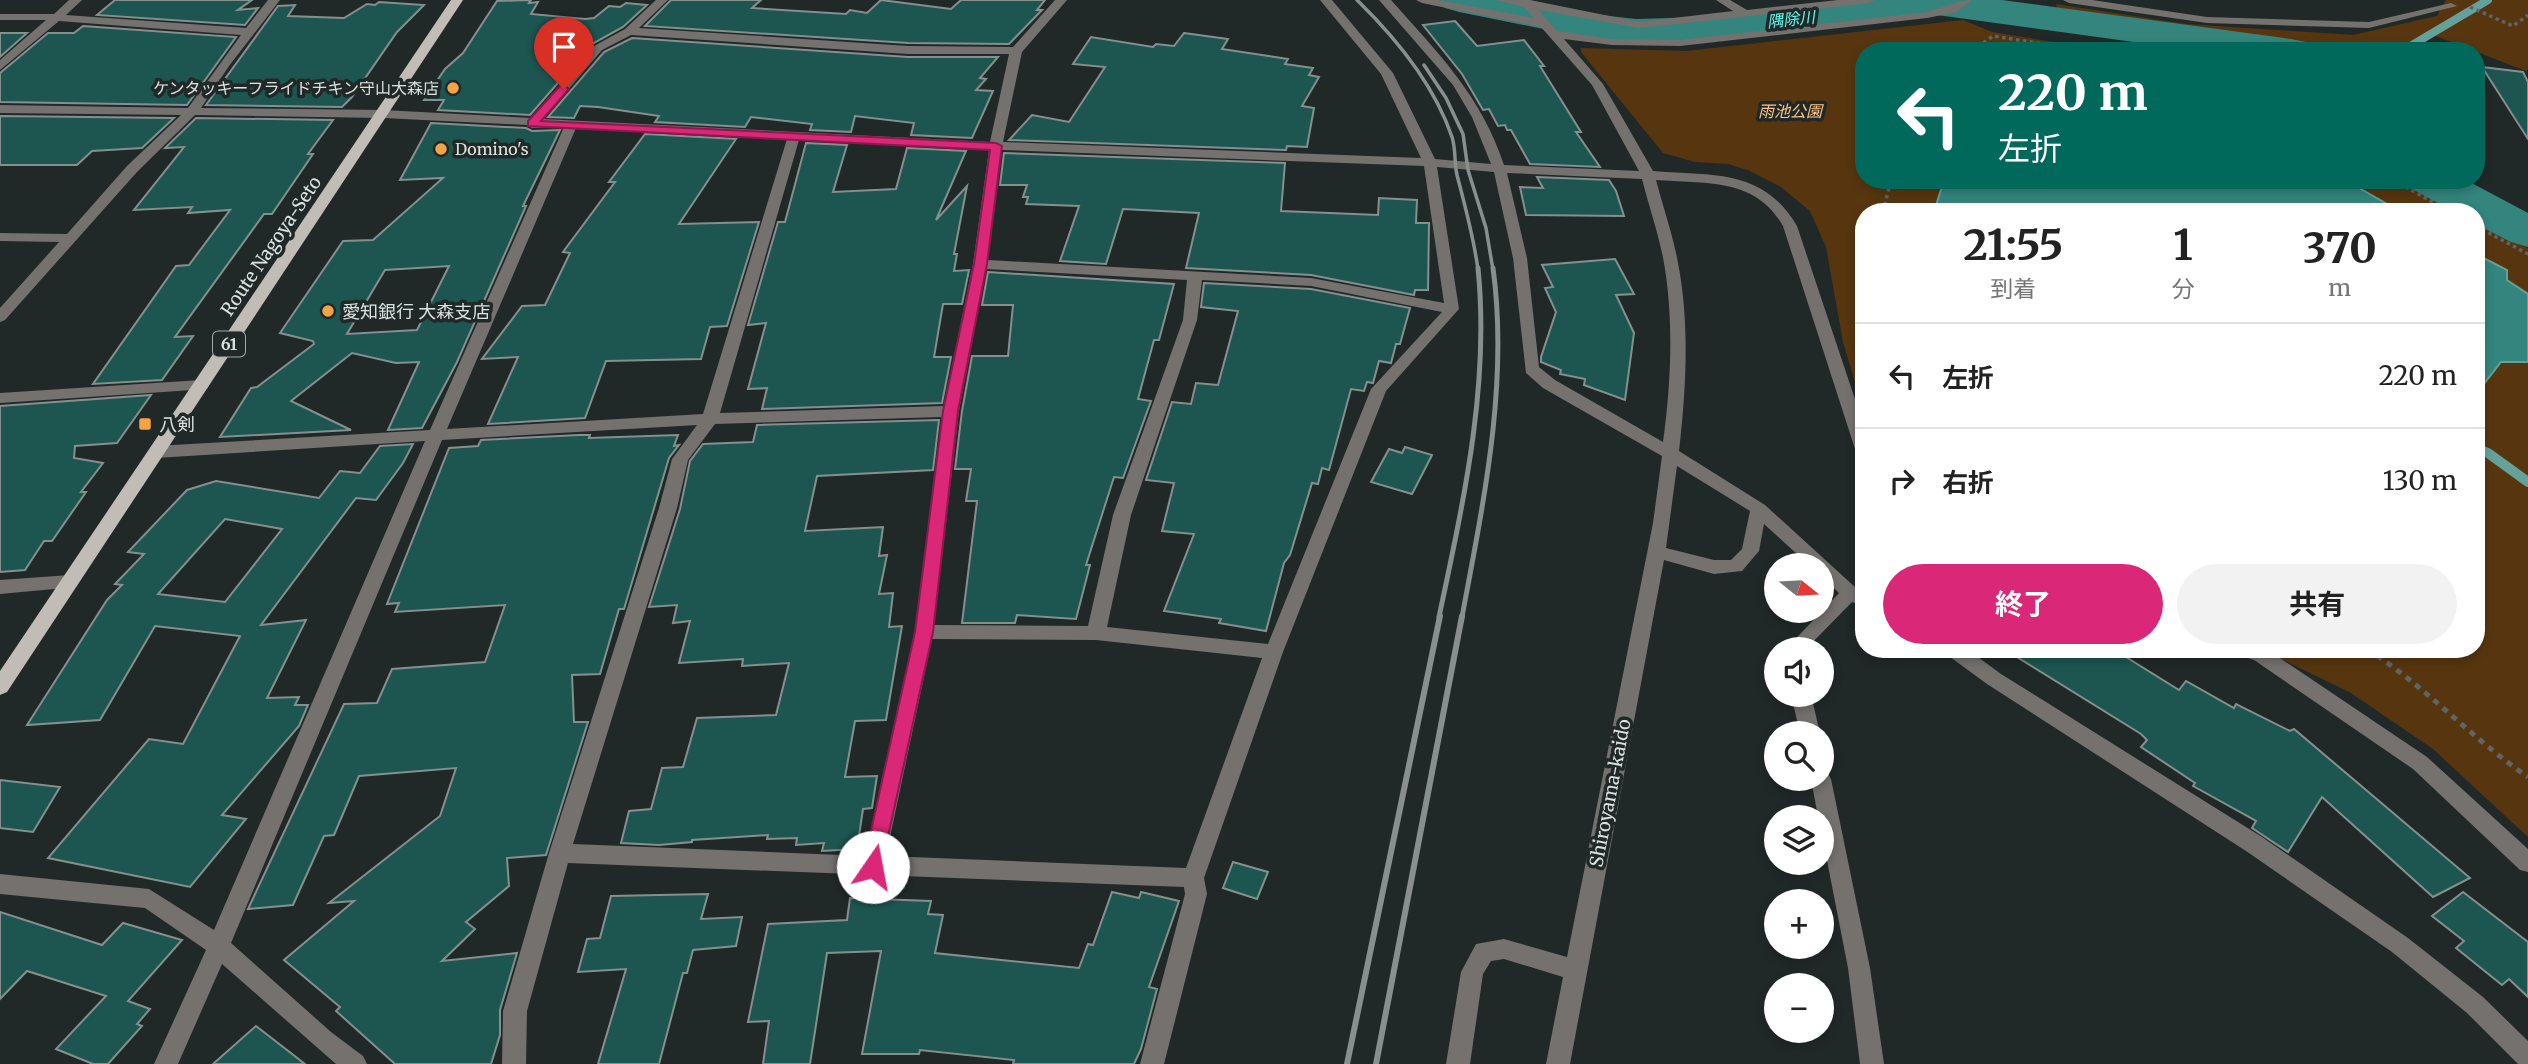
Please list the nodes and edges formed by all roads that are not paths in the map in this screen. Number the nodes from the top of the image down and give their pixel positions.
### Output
1 (76, 0) edge
2 (274, 0) edge
3 (457, 0) edge
4 (662, 0) edge
5 (1061, 0) edge
6 (1326, 0) edge
7 (1385, 0) edge
8 (1422, 0) edge
9 (1502, 0) edge
10 (1722, 0) edge
11 (1869, 0) edge
12 (1966, 0) edge
13 (2069, 0) edge
14 (1845, 1) edge
15 (2451, 6) dead end
16 (1747, 15) junction
17 (1538, 16) edge
18 (0, 17) edge
19 (53, 18) junction
20 (629, 31) junction
21 (249, 32) junction
22 (1016, 51) junction
23 (0, 66) edge
24 (0, 110) edge
25 (193, 110) junction
26 (383, 114) junction
27 (532, 124) junction
28 (571, 126) junction
29 (794, 135) junction
30 (996, 146) junction
31 (1430, 163) junction
32 (1501, 168) junction
33 (1648, 175) junction
34 (0, 237) edge
35 (71, 238) junction
36 (981, 264) junction
37 (1195, 275) junction
38 (1452, 309) junction
39 (0, 317) edge
40 (201, 385) junction
41 (0, 398) edge
42 (951, 411) junction
43 (710, 419) junction
44 (1855, 425) edge
45 (435, 436) junction
46 (156, 452) junction
47 (1670, 453) junction
48 (1759, 509) junction
49 (1656, 552) junction
50 (1807, 553) edge
51 (1834, 577) edge
52 (70, 582) junction
53 (0, 587) edge
54 (1855, 594) edge
55 (1855, 598) edge
56 (924, 632) junction
57 (1096, 632) junction
58 (1809, 637) edge
59 (1274, 652) junction
60 (1965, 658) edge
61 (2265, 658) edge
62 (0, 687) edge
63 (1823, 791) edge
64 (560, 853) junction
65 (2528, 863) edge
66 (873, 867) junction
67 (1193, 878) junction
68 (0, 884) edge
69 (219, 946) junction
70 (1576, 970) junction
71 (2528, 1057) edge
72 (166, 1064) edge
73 (355, 1064) edge
74 (514, 1064) edge
75 (1152, 1064) edge
76 (1458, 1064) edge
77 (1558, 1064) edge
78 (1872, 1064) edge

1 - 19 street
2 - 21 street
3 - 26 main road, Route Nagoya-Seto / 61
4 - 20 street
5 - 22 street
6 - 31 street
7 - 32 street
8 - 17 street
9 - 17 street
10 - 16 street
11 - 14 street
12 - 17 street
13 - 15 street
14 - 16 street
16 - 17 street
17 - 33 street, Shiroyama-kaido
18 - 19 street
19 - 21 street
19 - 23 street
20 - 22 street
20 - 27 street
21 - 25 street
22 - 30 street
24 - 25 street
25 - 26 street
25 - 35 street
26 - 27 street
26 - 40 main road, Route Nagoya-Seto / 61
27 - 28 street
28 - 29 street
28 - 45 street
29 - 30 street
29 - 43 street
30 - 31 street
30 - 36 street
31 - 32 street
31 - 38 street
32 - 33 street
32 - 47 street
33 - 44 street
33 - 47 street, Shiroyama-kaido
34 - 35 street
35 - 39 street
36 - 37 street
36 - 42 street
37 - 38 street
37 - 57 street
38 - 59 street
40 - 41 street
40 - 46 main road, Route Nagoya-Seto / 61
42 - 43 street
42 - 56 street
43 - 45 street
43 - 64 street
45 - 46 street
45 - 69 street
46 - 52 main road, Route Nagoya-Seto / 61
47 - 48 street
47 - 49 street, Shiroyama-kaido
48 - 49 street
48 - 50 street
49 - 70 street, Shiroyama-kaido
51 - 54 street
52 - 53 street
52 - 62 main road, Route Nagoya-Seto / 61
55 - 58 street
56 - 57 street
56 - 66 street
57 - 59 street
59 - 67 street
60 - 71 street
61 - 65 street
63 - 78 street
64 - 66 street
64 - 74 street
66 - 67 street
67 - 75 street
68 - 69 street
69 - 72 street
69 - 73 street
70 - 76 street
70 - 77 street, Shiroyama-kaido

